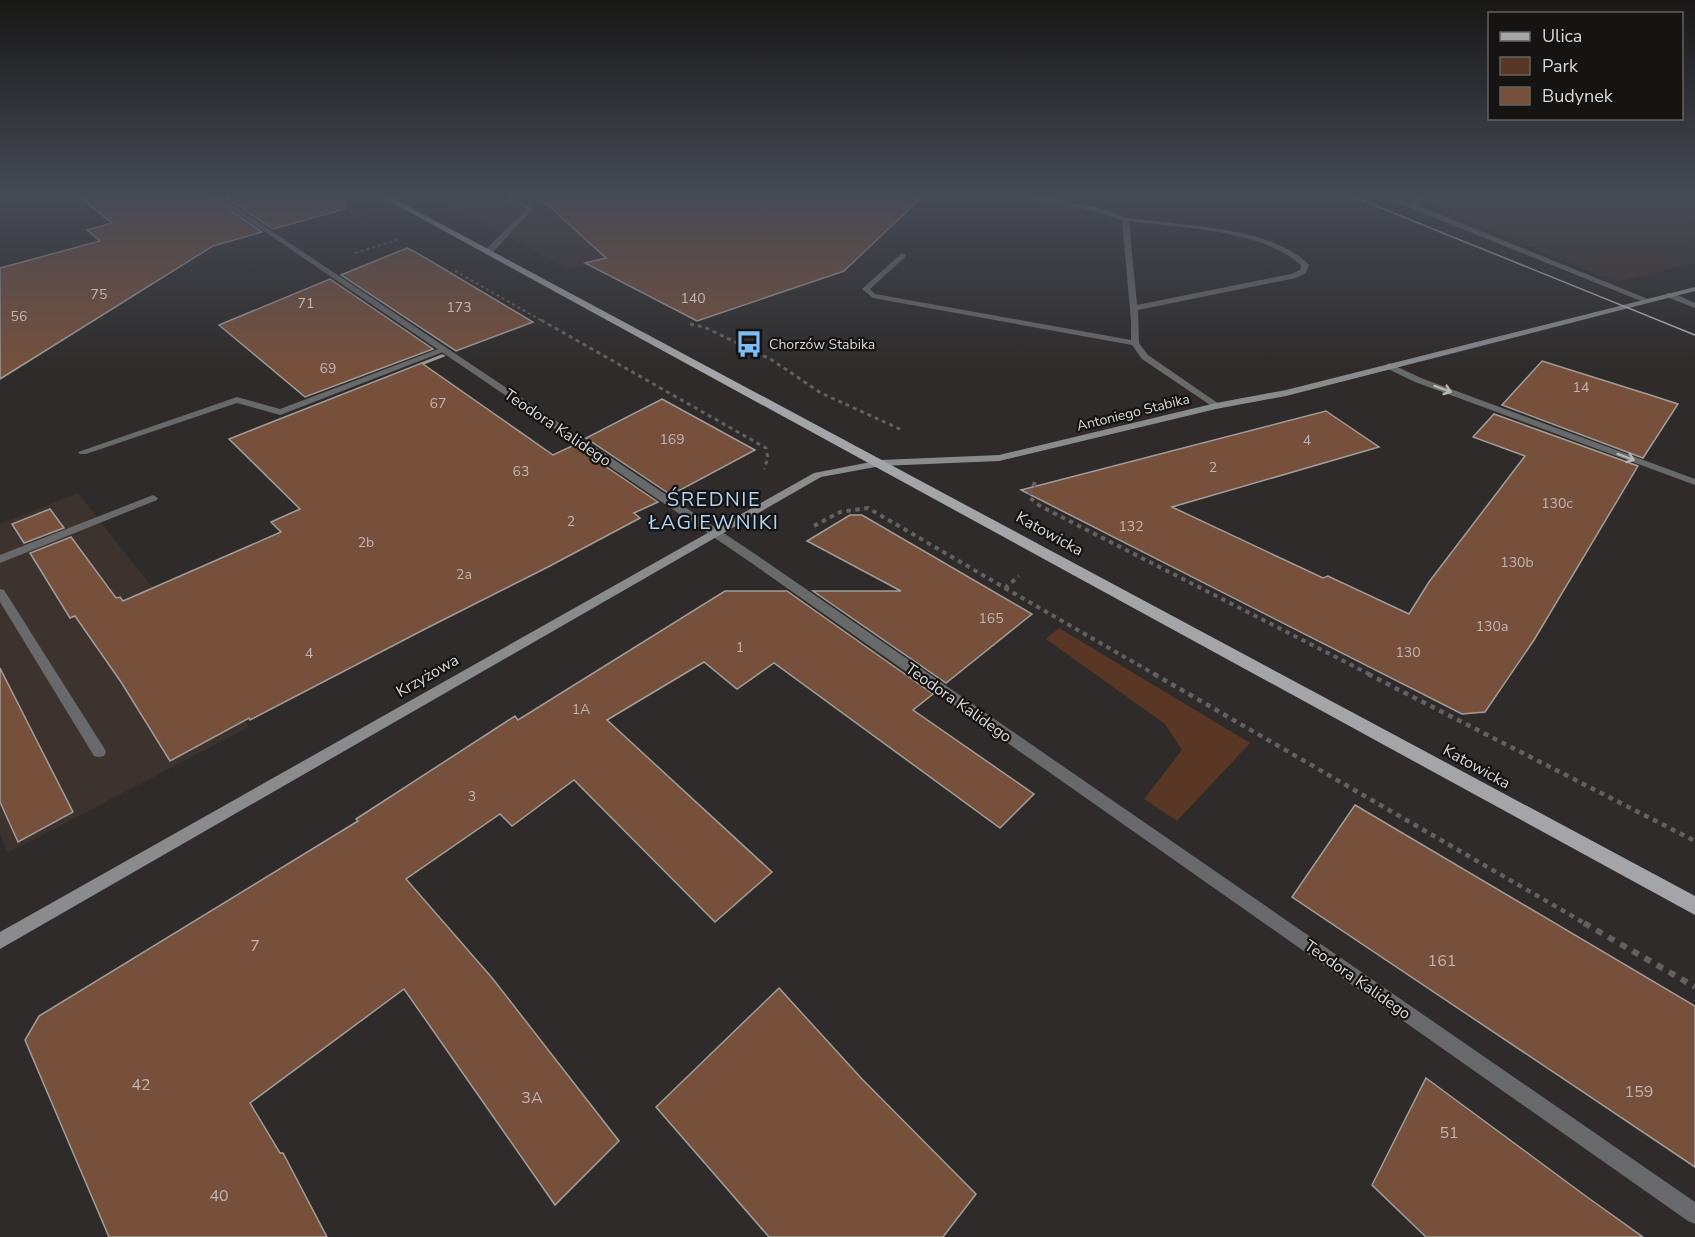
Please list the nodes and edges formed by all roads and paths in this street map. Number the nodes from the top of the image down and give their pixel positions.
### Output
1 (303, 255) edge
2 (349, 255) edge
3 (493, 255) edge
4 (902, 255) dead end
5 (1129, 255) edge
6 (1294, 255) edge
7 (1534, 255) edge
8 (345, 256) dead end
9 (450, 268) dead end
10 (1695, 289) edge
11 (1670, 295) junction
12 (1649, 301) junction
13 (1695, 306) edge
14 (1134, 308) junction
15 (686, 323) dead end
16 (1135, 343) junction
17 (444, 350) junction
18 (1389, 366) junction
19 (1216, 406) junction
20 (908, 432) dead end
21 (83, 452) dead end
22 (881, 463) junction
23 (756, 476) dead end
24 (1038, 480) dead end
25 (1695, 482) edge
26 (153, 498) dead end
27 (814, 526) dead end
28 (1077, 526) junction
29 (713, 532) junction
30 (1046, 553) junction
31 (0, 559) edge
32 (1005, 588) junction
33 (0, 593) edge
34 (99, 752) dead end
35 (1695, 842) edge
36 (1695, 906) edge
37 (0, 941) edge
38 (1695, 987) edge
39 (1695, 1214) edge

1 - 17 street, Teodora Kalidego
2 - 8 path
3 - 22 main road, Katowicka
4 - 16 street
5 - 14 street
6 - 14 street
7 - 12 street
9 - 23 path
10 - 11 street, Antoniego Stabika
11 - 12 street, Antoniego Stabika
11 - 13 street
12 - 18 street, Antoniego Stabika
14 - 16 street
15 - 20 path
16 - 19 street
17 - 21 street
17 - 29 street, Teodora Kalidego
18 - 19 street, Antoniego Stabika
18 -> 25 street
19 - 22 street, Antoniego Stabika
22 - 29 street, Krzyżowa
22 - 30 main road, Katowicka
24 - 28 path
26 - 31 street
27 - 32 path
28 - 30 path
28 - 35 path
29 - 37 street, Krzyżowa
29 - 39 street, Teodora Kalidego
30 - 32 path
30 - 36 main road, Katowicka
32 - 38 path
33 - 34 street

